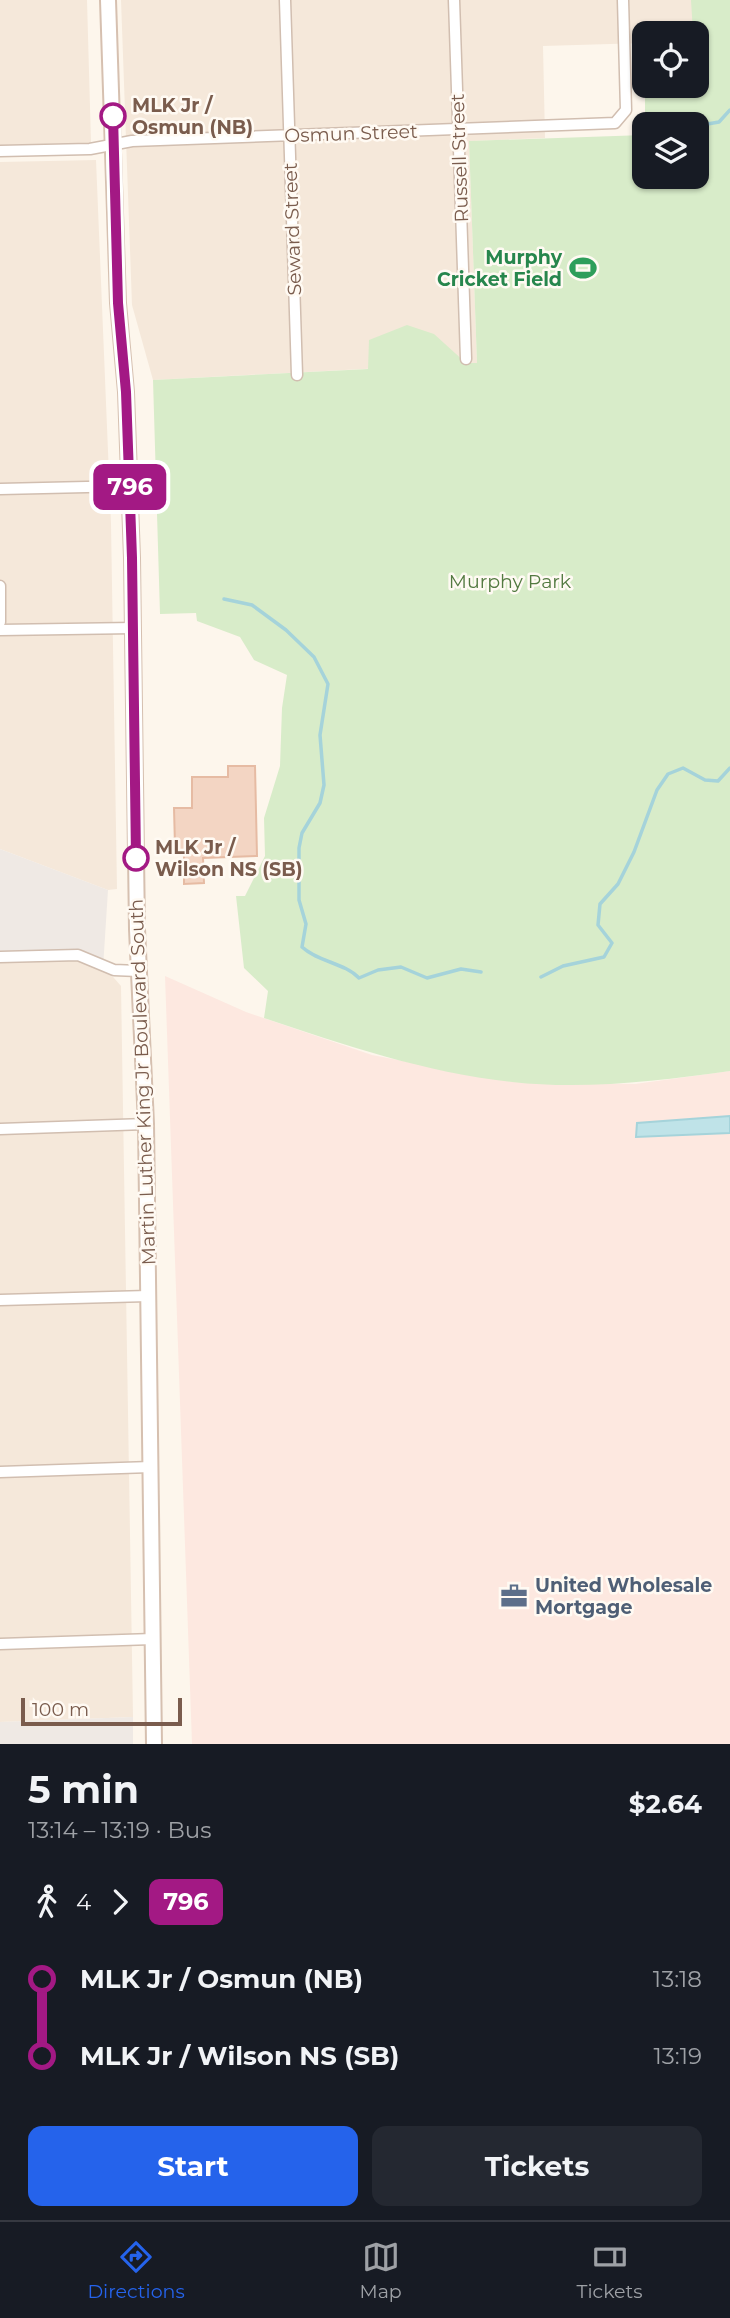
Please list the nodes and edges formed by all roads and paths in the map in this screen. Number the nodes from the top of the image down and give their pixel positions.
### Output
1 (108, 0) edge
2 (285, 0) edge
3 (454, 0) edge
4 (623, 0) edge
5 (458, 129) junction
6 (289, 135) junction
7 (114, 145) junction
8 (0, 151) edge
9 (466, 359) dead end
10 (297, 374) dead end
11 (130, 486) junction
12 (0, 489) edge
13 (0, 586) edge
14 (0, 622) edge
15 (134, 628) junction
16 (0, 630) edge
17 (0, 957) edge
18 (138, 971) junction
19 (146, 1124) junction
20 (0, 1129) edge
21 (148, 1296) junction
22 (0, 1300) edge
23 (150, 1467) junction
24 (0, 1472) edge
25 (153, 1639) junction
26 (0, 1644) edge
27 (154, 1744) edge

1 - 7 main road, Martin Luther King Jr Boulevard South
2 - 6 street, Seward Street
3 - 5 street, Russell Street
4 - 5 street, Osmun Street
5 - 6 street, Osmun Street
5 - 9 street, Russell Street
6 - 7 street, Osmun Street
6 - 10 street, Seward Street
7 - 8 street, Osmun Street
7 - 11 main road, Martin Luther King Jr Boulevard South
11 - 12 street
11 - 15 main road, Martin Luther King Jr Boulevard South
13 - 14 street
15 - 16 street
15 - 18 main road, Martin Luther King Jr Boulevard South
17 - 18 street
18 - 19 main road, Martin Luther King Jr Boulevard South
19 - 20 street
19 - 21 main road, Martin Luther King Jr Boulevard South
21 - 22 street
21 - 23 main road, Martin Luther King Jr Boulevard South
23 - 24 street
23 - 25 main road, Martin Luther King Jr Boulevard South
25 - 26 street
25 - 27 main road, Martin Luther King Jr Boulevard South

